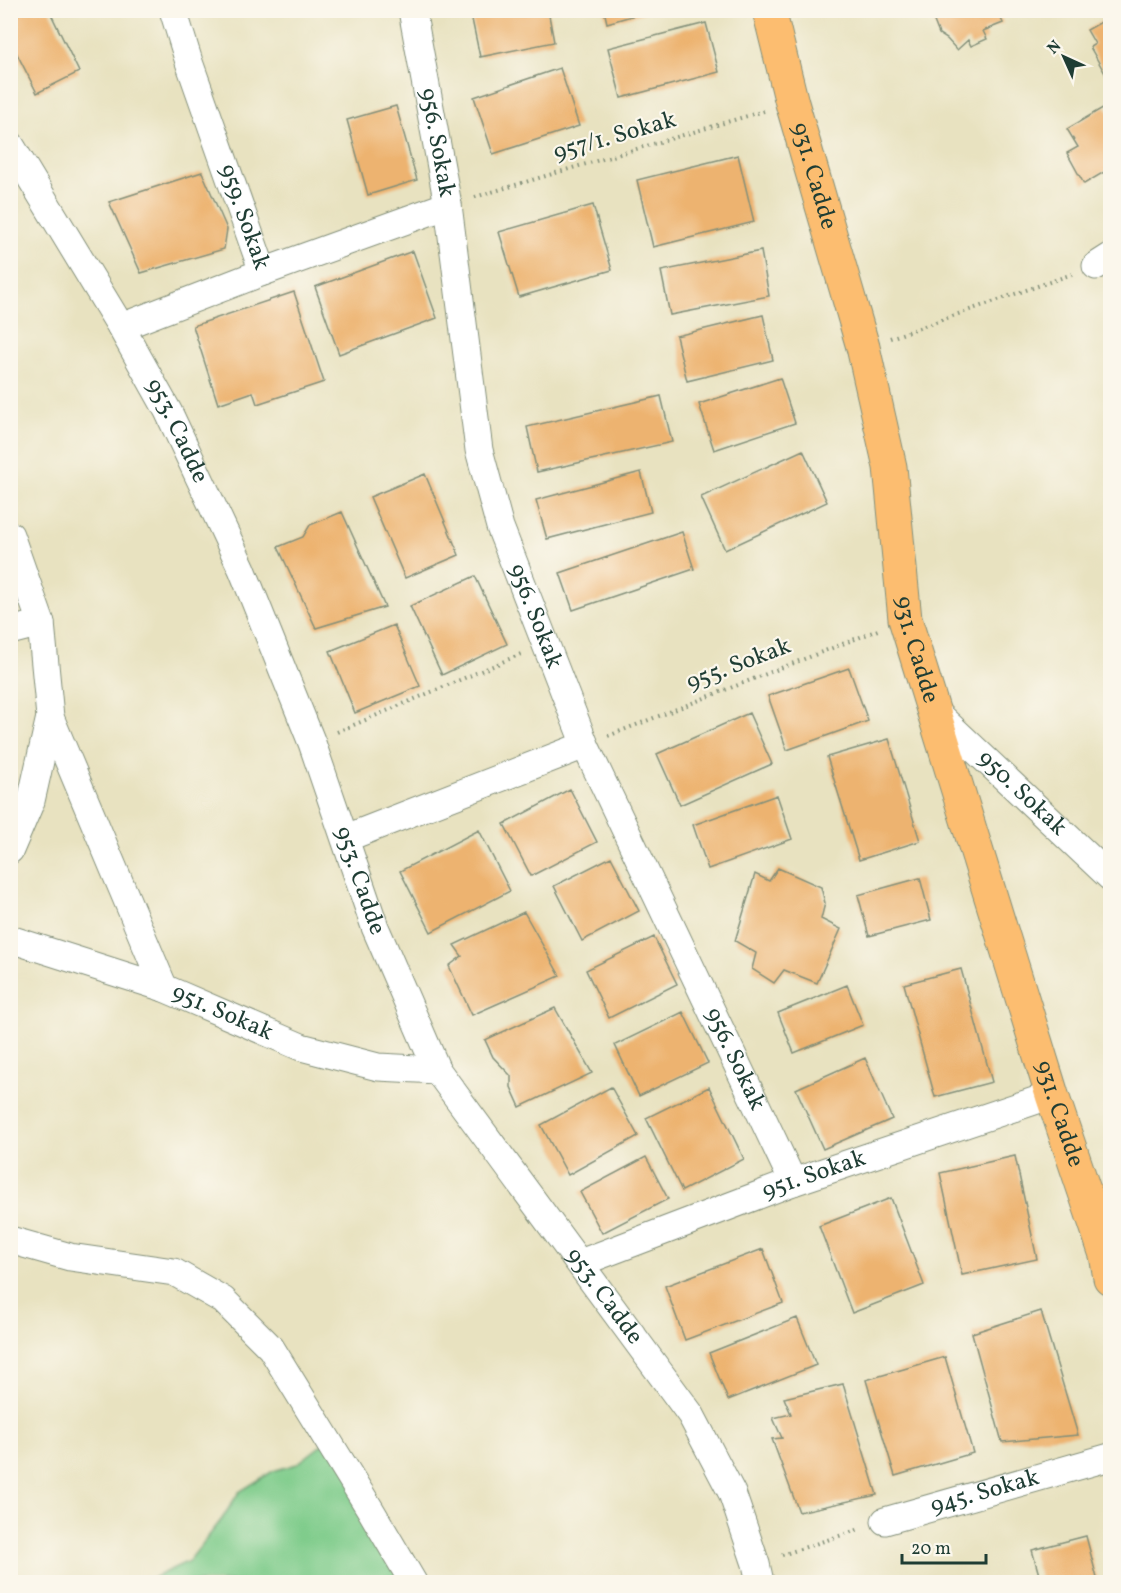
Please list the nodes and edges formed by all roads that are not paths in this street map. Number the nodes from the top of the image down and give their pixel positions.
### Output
1 (173, 10) edge
2 (412, 10) edge
3 (769, 10) edge
4 (10, 144) edge
5 (448, 205) junction
6 (263, 272) junction
7 (122, 327) junction
8 (10, 535) edge
9 (41, 623) junction
10 (10, 630) edge
11 (933, 710) junction
12 (50, 717) junction
13 (585, 745) junction
14 (346, 838) junction
15 (10, 850) edge
16 (1110, 877) edge
17 (10, 939) edge
18 (164, 988) junction
19 (437, 1070) junction
20 (1052, 1095) junction
21 (793, 1182) junction
22 (10, 1240) edge
23 (580, 1263) junction
24 (1110, 1278) edge
25 (1110, 1457) edge
26 (885, 1521) road end
27 (758, 1573) edge
28 (413, 1582) edge

1 - 6 street, 959. Sokak
2 - 5 street, 956. Sokak
3 - 11 main road, 931. Cadde
4 - 7 street, 953. Cadde
5 - 6 street, 959. Sokak
5 - 13 street, 956. Sokak
6 - 7 street
7 - 14 street, 953. Cadde
8 - 9 street
9 - 10 street
9 - 12 street
11 - 16 street, 950. Sokak
11 - 20 main road, 931. Cadde
12 - 15 street
12 - 18 street
13 - 14 street
13 - 21 street, 956. Sokak
14 - 19 street, 953. Cadde
17 - 18 street, 951. Sokak
18 - 19 street, 951. Sokak
19 - 23 street, 953. Cadde
20 - 21 street, 951. Sokak
20 - 24 main road, 931. Cadde
21 - 23 street, 951. Sokak
22 - 28 street
23 - 27 street, 953. Cadde
25 - 26 street, 945. Sokak

